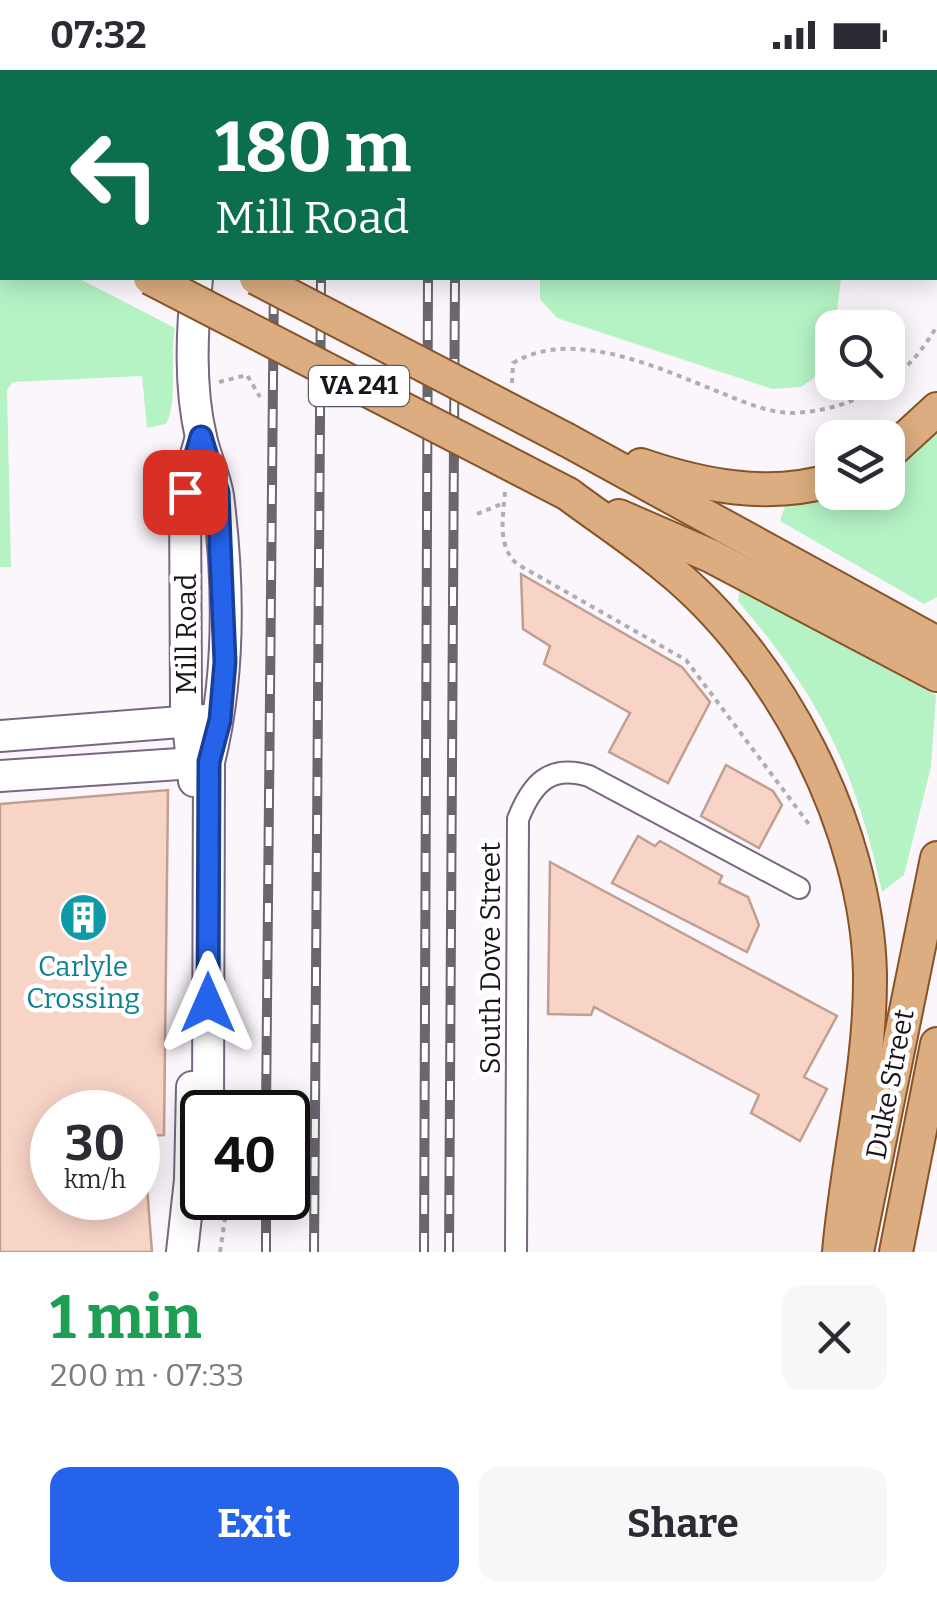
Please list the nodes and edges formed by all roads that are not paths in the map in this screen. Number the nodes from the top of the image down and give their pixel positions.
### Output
1 (154, 280) edge
2 (197, 280) edge
3 (260, 280) edge
4 (937, 410) edge
5 (201, 437) junction
6 (905, 439) edge
7 (567, 440) junction
8 (815, 483) edge
9 (568, 494) junction
10 (926, 653) edge
11 (188, 720) junction
12 (220, 720) junction
13 (0, 736) edge
14 (202, 762) junction
15 (0, 776) edge
16 (937, 858) edge
17 (798, 888) dead end
18 (937, 1044) edge
19 (208, 1090) edge
20 (204, 1220) edge
21 (182, 1252) edge
22 (200, 1252) edge
23 (516, 1252) edge
24 (839, 1252) edge
25 (858, 1252) edge
26 (896, 1252) edge

1 - 9 main road, VA 241, bridge
2 - 5 street, Mill Road
3 - 7 main road, VA 241, bridge
4 - 6 main road
5 - 11 street, Mill Road
5 - 12 street, Mill Road
7 - 8 main road
7 - 10 main road
9 - 10 main road
9 - 24 main road
11 - 12 street
11 - 13 street
11 - 14 street, Mill Road
12 - 14 street, Mill Road
14 - 15 street
14 - 19 street, Mill Road
14 - 21 street, Mill Road
16 - 25 main road, Duke Street
17 - 23 street, South Dove Street
18 - 26 main road, Duke Street
20 - 22 street

